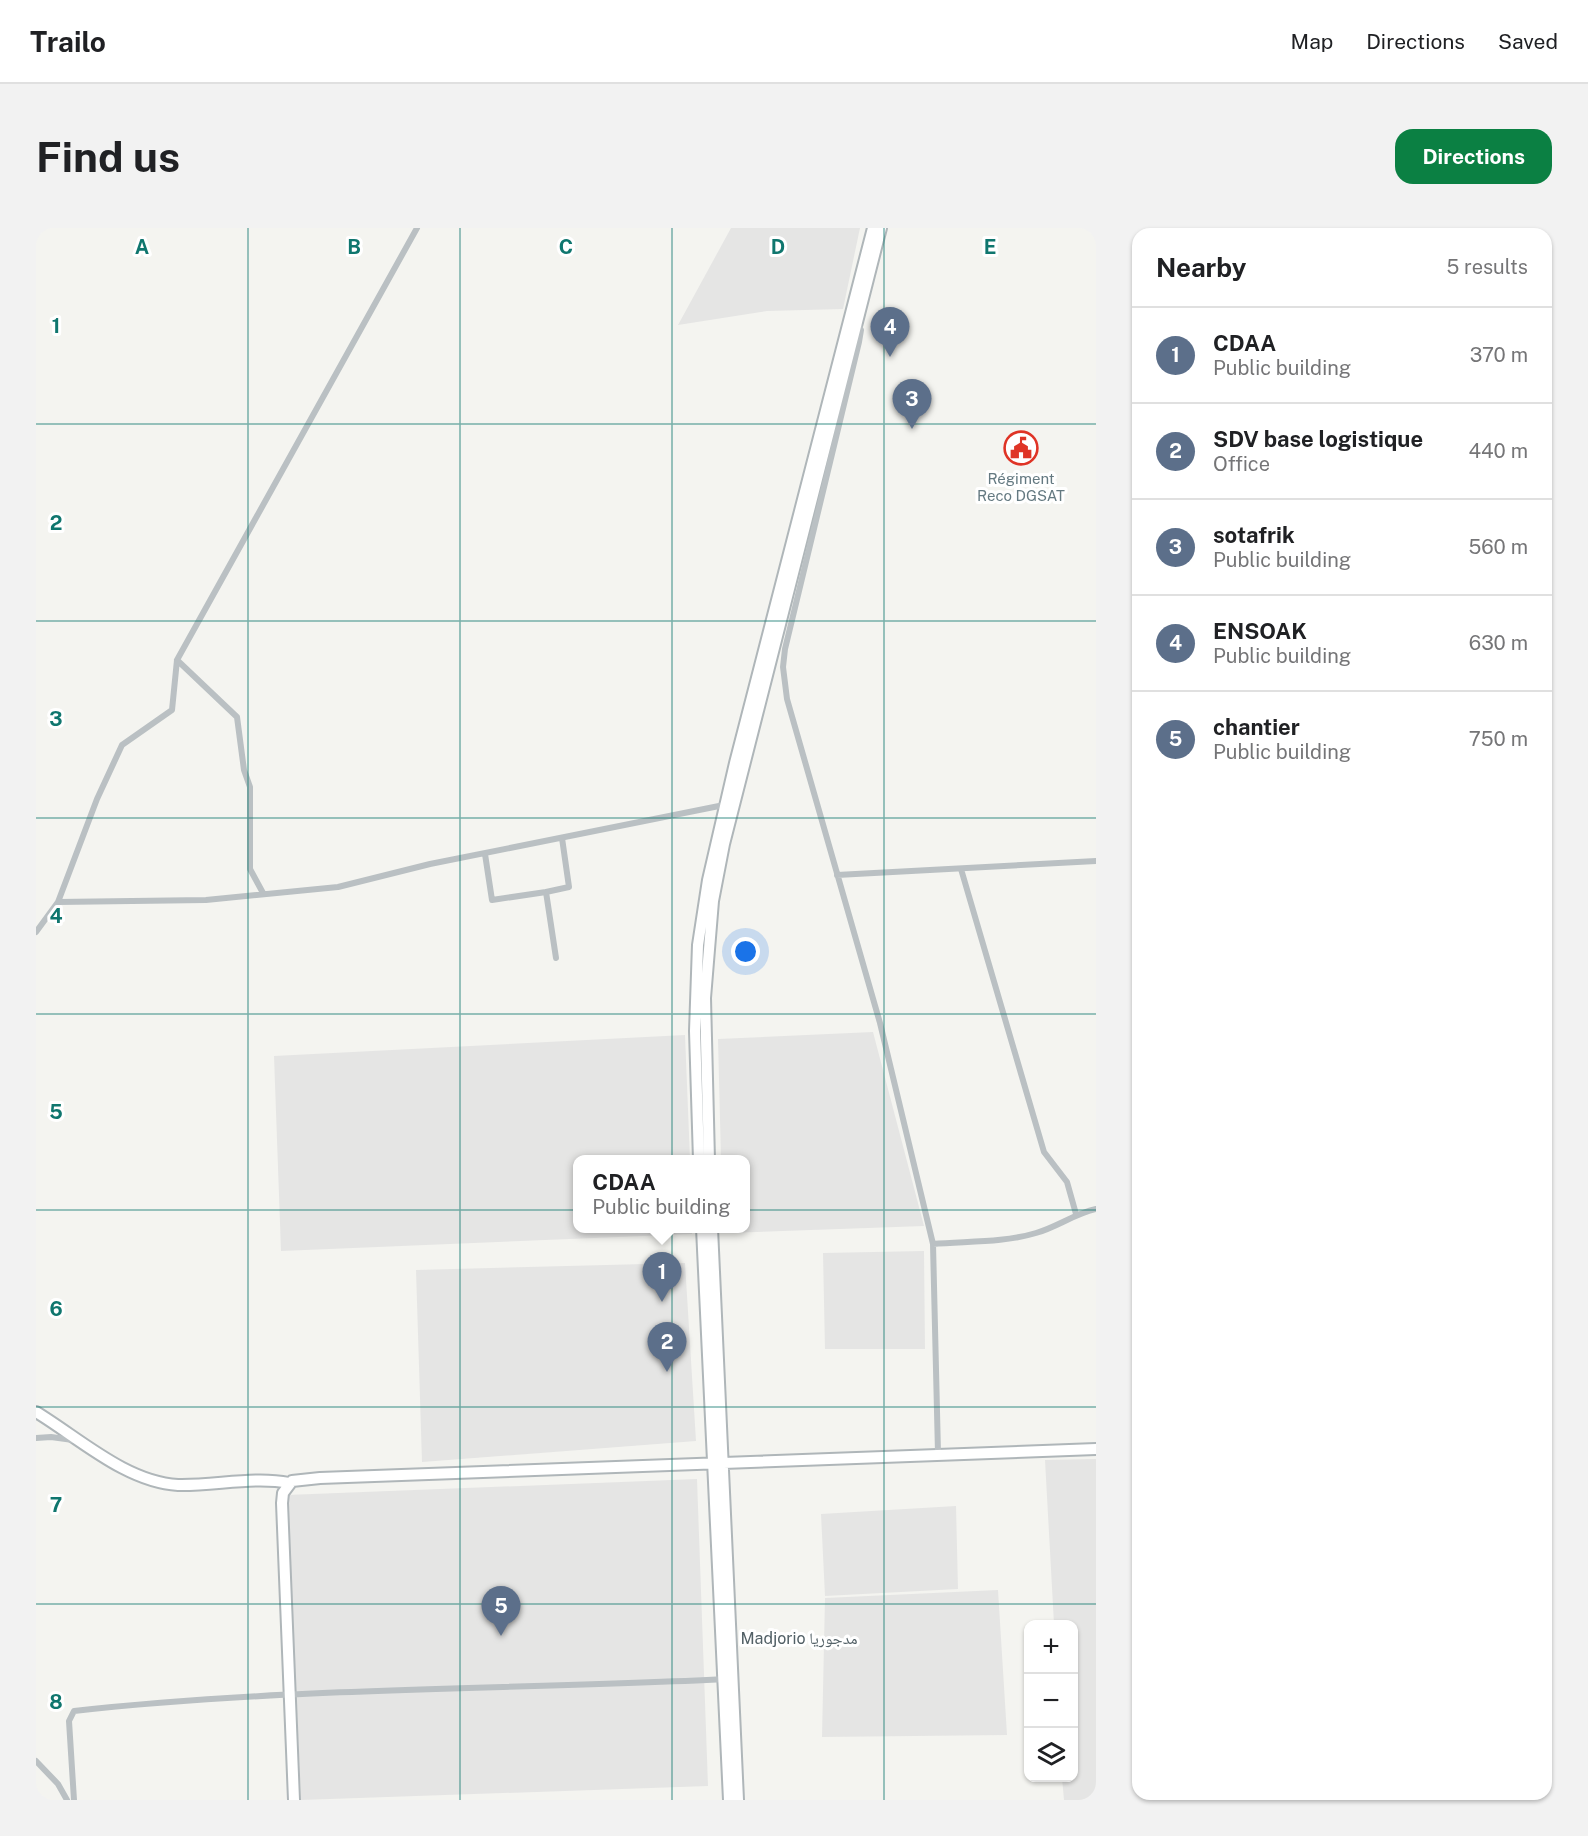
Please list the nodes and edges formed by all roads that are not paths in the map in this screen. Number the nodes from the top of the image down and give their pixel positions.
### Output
1 (417, 228) edge
2 (873, 228) edge
3 (881, 228) edge
4 (853, 322) junction
5 (177, 660) junction
6 (724, 805) junction
7 (562, 838) junction
8 (485, 854) junction
9 (1096, 861) edge
10 (961, 869) junction
11 (837, 875) junction
12 (546, 892) junction
13 (263, 893) junction
14 (58, 902) junction
15 (36, 932) edge
16 (556, 958) dead end
17 (699, 1155) edge
18 (709, 1155) edge
19 (1096, 1209) edge
20 (1076, 1214) junction
21 (702, 1233) edge
22 (712, 1233) edge
23 (933, 1244) junction
24 (36, 1412) edge
25 (36, 1438) edge
26 (83, 1442) junction
27 (1096, 1449) edge
28 (938, 1453) junction
29 (718, 1462) junction
30 (289, 1484) junction
31 (728, 1678) junction
32 (290, 1696) junction
33 (36, 1761) edge
34 (67, 1800) edge
35 (74, 1800) edge
36 (294, 1800) edge
37 (729, 1800) edge
38 (738, 1800) edge

1 - 5 street
2 - 4 street
3 - 4 street
4 - 6 street
4 - 11 street
4 - 18 street
5 - 13 street
5 - 14 street
6 - 7 street
6 - 17 street
7 - 8 street
7 - 12 street
8 - 12 street
8 - 13 street
9 - 10 street
10 - 11 street
10 - 20 street
11 - 23 street
12 - 16 street
13 - 14 street
14 - 15 street
19 - 20 street
20 - 23 street
21 - 29 street
22 - 29 street
23 - 28 street
24 - 26 street
25 - 26 street
26 - 30 street
27 - 28 street
28 - 29 street
29 - 30 street
29 - 31 street
30 - 32 street
31 - 32 street
31 - 37 street
31 - 38 street
32 - 35 street
32 - 36 street
33 - 34 street

